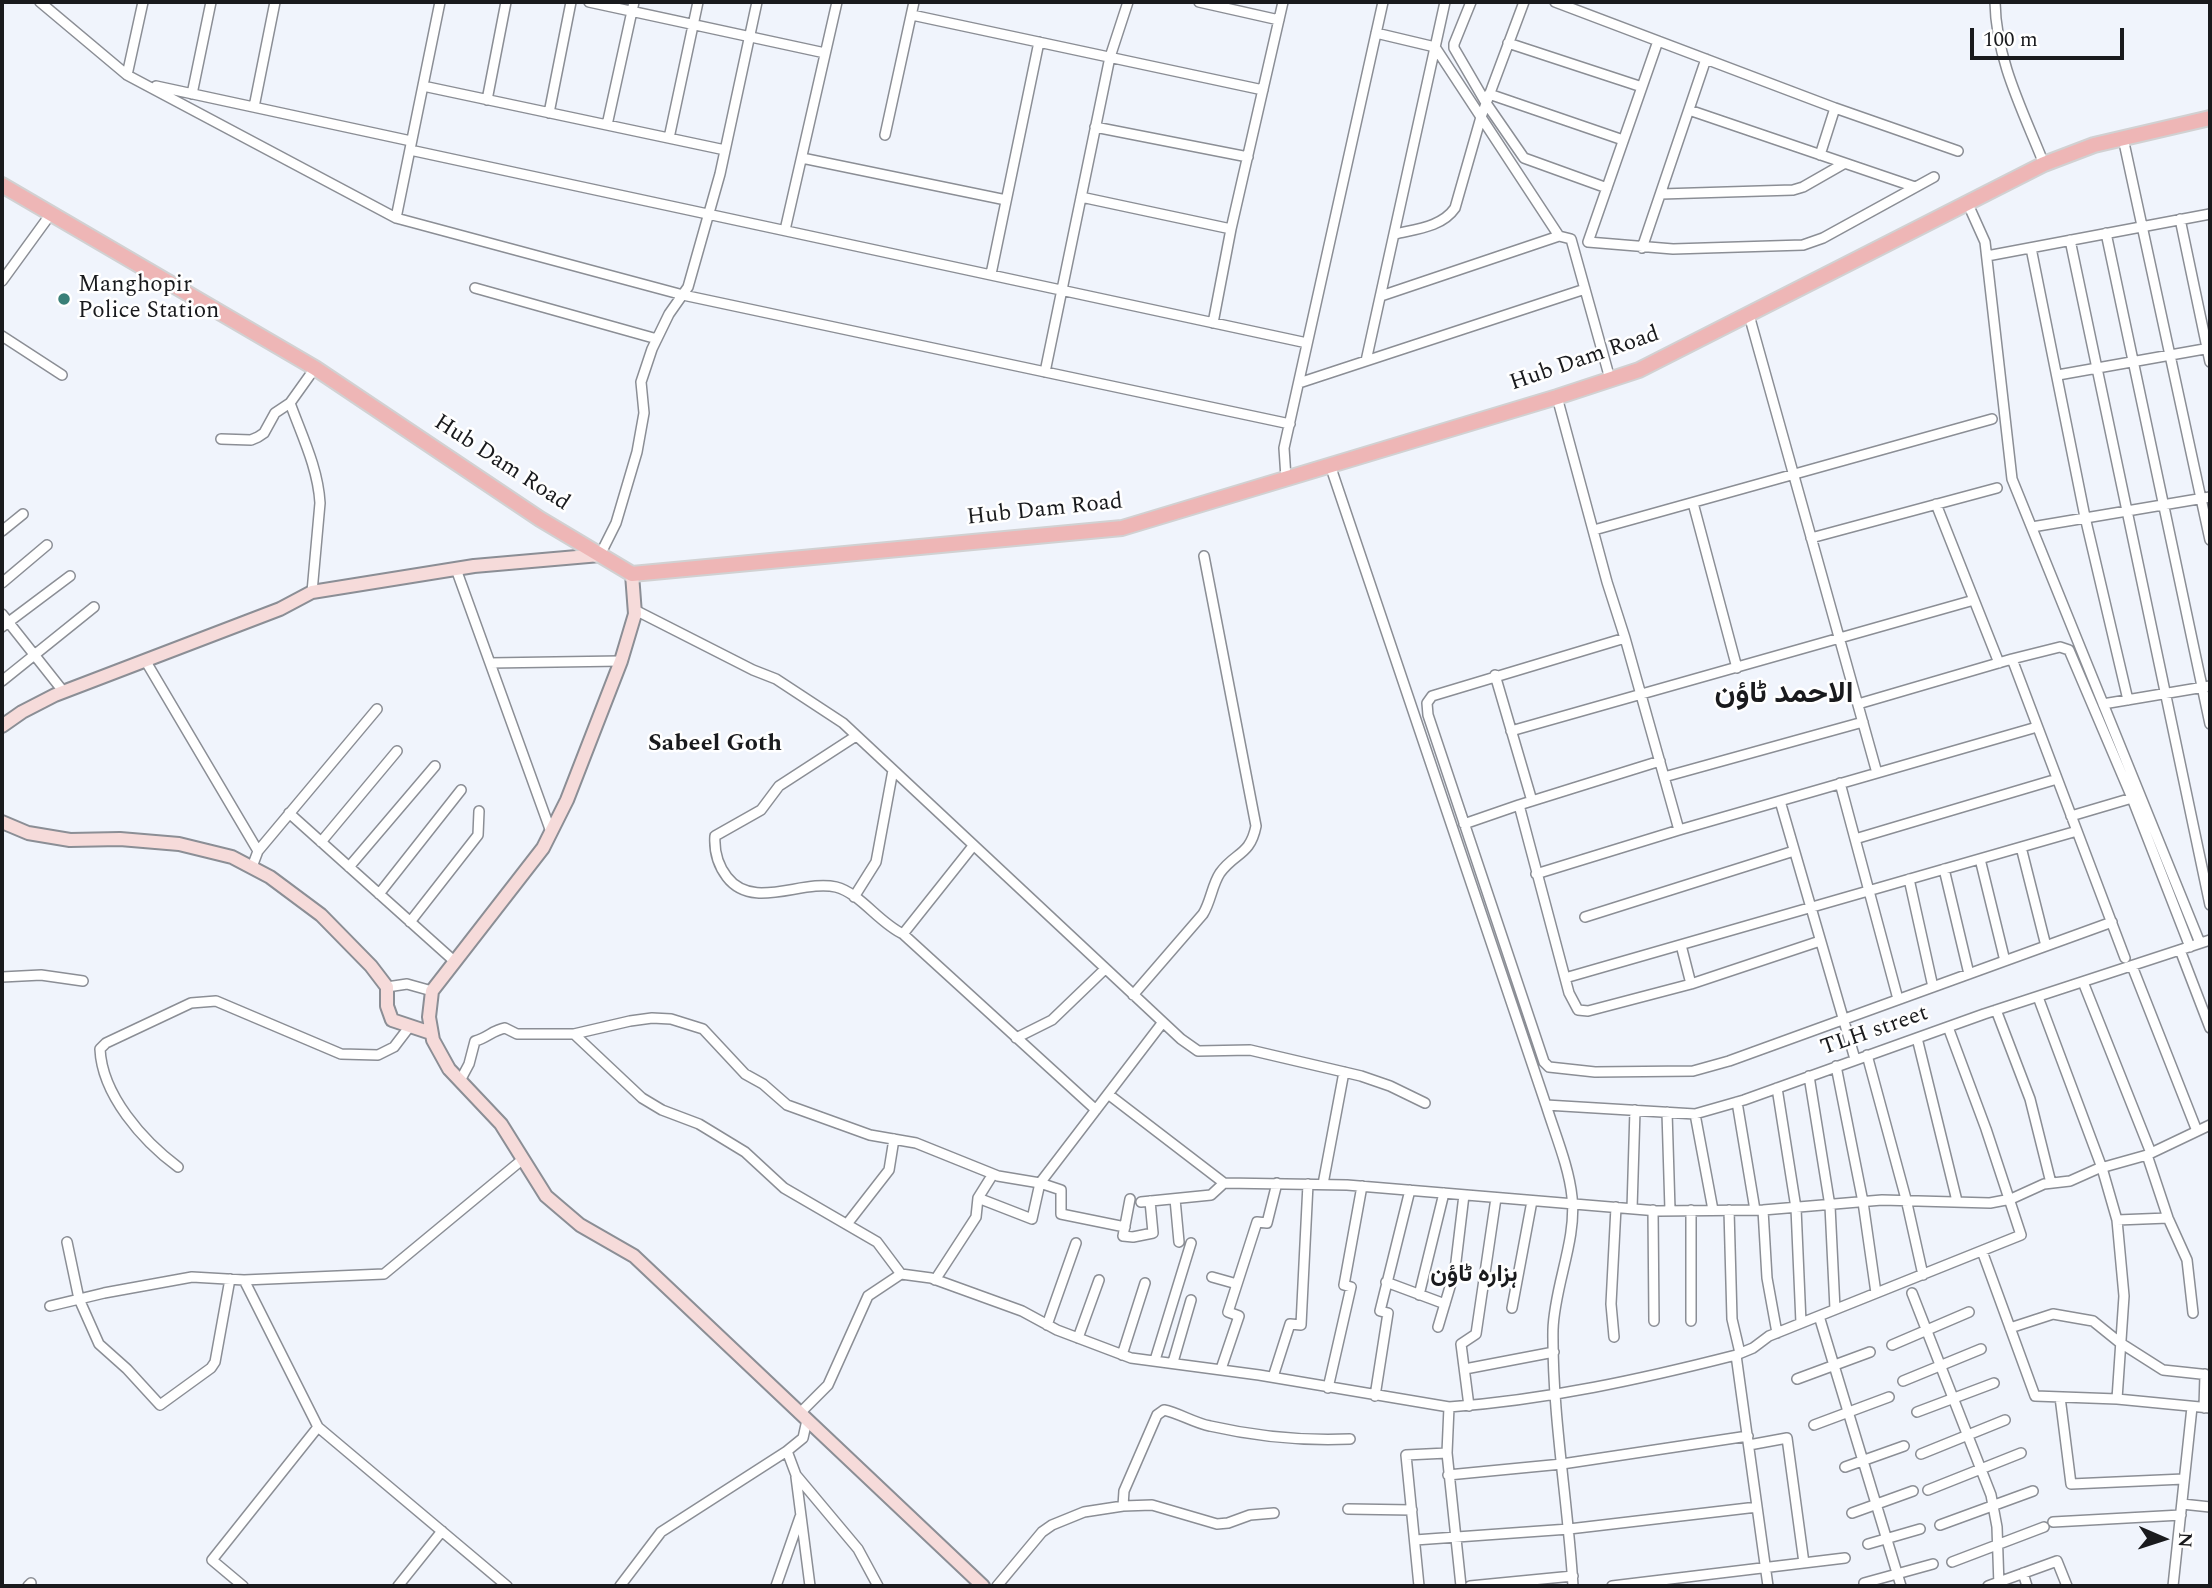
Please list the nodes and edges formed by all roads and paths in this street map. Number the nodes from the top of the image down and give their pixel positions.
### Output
1 (40, 2) edge
2 (143, 2) edge
3 (211, 2) edge
4 (275, 2) edge
5 (440, 2) edge
6 (506, 2) edge
7 (572, 2) edge
8 (589, 2) edge
9 (698, 2) edge
10 (757, 2) edge
11 (837, 2) edge
12 (915, 2) edge
13 (1128, 2) edge
14 (1199, 2) edge
15 (1283, 2) edge
16 (1383, 2) edge
17 (1445, 2) edge
18 (1471, 2) edge
19 (1524, 2) edge
20 (1555, 2) edge
21 (1994, 2) edge
22 (633, 6) edge
23 (912, 15) junction
24 (1279, 20) junction
25 (693, 24) junction
26 (1376, 33) junction
27 (750, 37) junction
28 (1658, 41) junction
29 (1039, 42) junction
30 (1508, 43) junction
31 (1435, 47) junction
32 (825, 53) junction
33 (1110, 57) junction
34 (1706, 59) junction
35 (127, 75) junction
36 (144, 84) junction
37 (423, 86) junction
38 (1642, 87) junction
39 (1263, 90) junction
40 (192, 94) junction
41 (1487, 98) junction
42 (487, 100) junction
43 (254, 107) junction
44 (1835, 108) junction
45 (1689, 110) junction
46 (549, 113) junction
47 (1480, 117) junction
48 (2210, 118) edge
49 (607, 125) junction
50 (1096, 127) junction
51 (885, 135) dead end
52 (669, 138) junction
53 (2123, 138) junction
54 (1623, 141) junction
55 (411, 145) junction
56 (725, 150) junction
57 (1958, 151) dead end
58 (1820, 155) junction
59 (1248, 157) junction
60 (802, 158) junction
61 (1845, 163) junction
62 (2044, 164) junction
63 (1934, 177) dead end
64 (2, 186) edge
65 (1915, 187) junction
66 (1607, 188) junction
67 (1661, 194) junction
68 (1081, 197) junction
69 (1006, 200) junction
70 (1967, 202) junction
71 (709, 213) junction
72 (2210, 214) edge
73 (50, 215) junction
74 (396, 218) junction
75 (2180, 219) junction
76 (2142, 227) junction
77 (1231, 229) junction
78 (786, 230) junction
79 (2106, 233) junction
80 (1395, 234) junction
81 (1559, 236) junction
82 (2070, 240) junction
83 (1642, 248) junction
84 (2031, 248) junction
85 (1987, 256) junction
86 (991, 274) junction
87 (2, 281) edge
88 (475, 288) dead end
89 (1585, 289) junction
90 (1062, 290) junction
91 (683, 295) junction
92 (1381, 296) junction
93 (1749, 315) junction
94 (1213, 323) junction
95 (2, 336) edge
96 (657, 339) junction
97 (1307, 343) junction
98 (2209, 349) edge
99 (2169, 355) junction
100 (1366, 361) junction
101 (2134, 362) junction
102 (2210, 362) edge
103 (315, 368) junction
104 (2096, 368) junction
105 (1045, 372) junction
106 (62, 375) dead end
107 (2059, 375) junction
108 (1610, 379) junction
109 (1299, 383) junction
110 (1557, 397) junction
111 (290, 403) junction
112 (1992, 419) dead end
113 (1290, 424) junction
114 (221, 439) dead end
115 (1330, 465) junction
116 (1794, 475) junction
117 (1286, 478) junction
118 (1997, 488) dead end
119 (2206, 498) edge
120 (1693, 503) junction
121 (1936, 505) junction
122 (2165, 505) junction
123 (2126, 511) junction
124 (23, 514) dead end
125 (2085, 517) junction
126 (2032, 527) junction
127 (1594, 530) junction
128 (2, 531) edge
129 (1811, 538) junction
130 (2210, 540) edge
131 (47, 545) dead end
132 (600, 555) junction
133 (1204, 556) dead end
134 (456, 569) junction
135 (632, 574) junction
136 (71, 576) dead end
137 (2, 583) edge
138 (312, 593) junction
139 (1974, 600) junction
140 (94, 607) dead end
141 (635, 610) junction
142 (4, 621) edge
143 (1625, 638) junction
144 (1840, 639) junction
145 (36, 656) junction
146 (2012, 659) junction
147 (145, 660) junction
148 (621, 661) junction
149 (489, 663) junction
150 (1999, 663) junction
151 (1737, 668) junction
152 (1495, 675) junction
153 (2, 681) edge
154 (2206, 687) edge
155 (63, 691) junction
156 (2164, 694) junction
157 (1641, 695) junction
158 (2128, 700) junction
159 (1858, 704) junction
160 (2103, 704) junction
161 (377, 709) dead end
162 (1863, 722) junction
163 (2210, 724) edge
164 (2, 726) edge
165 (2037, 727) junction
166 (1511, 731) junction
167 (856, 736) junction
168 (397, 751) dead end
169 (1660, 761) junction
170 (435, 766) dead end
171 (893, 771) junction
172 (1877, 773) junction
173 (1664, 777) junction
174 (2057, 779) junction
175 (1840, 783) junction
176 (461, 790) dead end
177 (2132, 799) junction
178 (1532, 801) junction
179 (1780, 801) junction
180 (1519, 805) junction
181 (479, 811) dead end
182 (289, 813) junction
183 (2071, 816) junction
184 (2, 822) edge
185 (1464, 824) junction
186 (1679, 830) junction
187 (2077, 831) junction
188 (551, 832) junction
189 (1855, 839) junction
190 (321, 842) junction
191 (974, 846) junction
192 (2021, 847) junction
193 (258, 851) junction
194 (1794, 851) junction
195 (1980, 859) junction
196 (252, 867) junction
197 (349, 867) junction
198 (1944, 869) junction
199 (1536, 874) junction
200 (1909, 879) junction
201 (1869, 891) junction
202 (379, 894) junction
203 (854, 897) junction
204 (2210, 905) edge
205 (1811, 908) junction
206 (1585, 918) dead end
207 (410, 922) junction
208 (2112, 922) junction
209 (903, 934) junction
210 (2210, 940) edge
211 (1820, 941) junction
212 (1681, 945) junction
213 (2195, 945) junction
214 (2046, 946) junction
215 (2180, 950) junction
216 (2125, 957) dead end
217 (453, 960) junction
218 (2005, 961) junction
219 (2132, 965) junction
220 (1105, 969) junction
221 (1969, 974) junction
222 (2, 977) edge
223 (1565, 978) junction
224 (83, 981) dead end
225 (2083, 982) junction
226 (1691, 984) junction
227 (387, 987) junction
228 (1933, 987) junction
229 (432, 991) junction
230 (1133, 995) junction
231 (2038, 997) junction
232 (1898, 999) junction
233 (1996, 1010) junction
234 (1842, 1020) junction
235 (1163, 1022) junction
236 (410, 1026) junction
237 (1948, 1027) junction
238 (2210, 1028) edge
239 (431, 1033) junction
240 (574, 1034) junction
241 (1016, 1038) junction
242 (1917, 1038) junction
243 (1867, 1055) junction
244 (1855, 1059) junction
245 (1836, 1066) junction
246 (1344, 1072) junction
247 (1809, 1076) junction
248 (461, 1079) junction
249 (1777, 1088) junction
250 (1108, 1094) junction
251 (1737, 1102) junction
252 (1425, 1103) dead end
253 (1546, 1105) junction
254 (1096, 1110) junction
255 (1635, 1110) junction
256 (1667, 1112) junction
257 (1695, 1114) junction
258 (2210, 1125) edge
259 (2197, 1131) junction
260 (894, 1139) junction
261 (2149, 1154) junction
262 (523, 1158) junction
263 (178, 1167) dead end
264 (2102, 1168) junction
265 (993, 1174) junction
266 (1040, 1183) junction
267 (1224, 1183) junction
268 (1277, 1183) junction
269 (2051, 1183) junction
270 (1308, 1184) junction
271 (1323, 1184) junction
272 (1362, 1186) junction
273 (1410, 1190) junction
274 (1444, 1193) junction
275 (1464, 1195) junction
276 (978, 1198) junction
277 (1496, 1198) junction
278 (1130, 1199) dead end
279 (1175, 1199) junction
280 (1906, 1199) junction
281 (2011, 1199) junction
282 (1957, 1200) junction
283 (1532, 1201) junction
284 (1863, 1202) junction
285 (1572, 1204) junction
286 (1830, 1206) junction
287 (1616, 1207) junction
288 (1796, 1208) junction
289 (1632, 1209) junction
290 (1653, 1210) junction
291 (1670, 1210) junction
292 (1691, 1210) junction
293 (1713, 1210) junction
294 (1729, 1210) junction
295 (1759, 1210) junction
296 (2168, 1218) junction
297 (2117, 1220) junction
298 (847, 1224) junction
299 (1125, 1227) junction
300 (67, 1242) dead end
301 (1076, 1242) dead end
302 (1179, 1242) dead end
303 (1191, 1243) dead end
304 (1982, 1251) junction
305 (901, 1274) junction
306 (1923, 1275) junction
307 (1212, 1277) dead end
308 (230, 1279) junction
309 (244, 1280) junction
310 (935, 1280) junction
311 (1099, 1280) dead end
312 (1386, 1282) junction
313 (1145, 1283) dead end
314 (1237, 1284) junction
315 (1876, 1293) junction
316 (1913, 1293) dead end
317 (1419, 1294) junction
318 (79, 1299) junction
319 (1191, 1300) dead end
320 (1445, 1304) junction
321 (50, 1306) dead end
322 (1512, 1308) dead end
323 (1835, 1310) junction
324 (1969, 1312) dead end
325 (2193, 1313) dead end
326 (1819, 1316) junction
327 (1654, 1321) dead end
328 (1691, 1321) dead end
329 (1801, 1323) junction
330 (1047, 1325) junction
331 (1438, 1327) dead end
332 (2010, 1328) junction
333 (1927, 1330) junction
334 (1777, 1332) junction
335 (1614, 1337) dead end
336 (1078, 1338) junction
337 (2119, 1342) junction
338 (1892, 1345) dead end
339 (1981, 1349) dead end
340 (1554, 1352) junction
341 (1870, 1352) dead end
342 (1738, 1354) junction
343 (1122, 1355) junction
344 (1155, 1360) junction
345 (1173, 1362) junction
346 (1834, 1365) junction
347 (1941, 1366) junction
348 (1220, 1369) junction
349 (1465, 1369) junction
350 (2208, 1374) edge
351 (1273, 1377) junction
352 (1797, 1379) dead end
353 (1903, 1381) dead end
354 (1994, 1383) dead end
355 (1328, 1388) junction
356 (1554, 1393) junction
357 (1375, 1396) junction
358 (2060, 1396) junction
359 (1889, 1397) dead end
360 (1953, 1398) junction
361 (2117, 1399) junction
362 (1469, 1406) junction
363 (1450, 1407) junction
364 (2192, 1407) junction
365 (2207, 1408) edge
366 (1848, 1412) junction
367 (1917, 1412) dead end
368 (803, 1416) junction
369 (2005, 1420) dead end
370 (1814, 1425) dead end
371 (318, 1427) junction
372 (1967, 1435) junction
373 (1350, 1439) dead end
374 (1748, 1441) junction
375 (1904, 1446) dead end
376 (787, 1451) junction
377 (1447, 1453) junction
378 (2021, 1453) dead end
379 (1921, 1454) dead end
380 (1863, 1460) junction
381 (1562, 1464) junction
382 (1844, 1466) dead end
383 (1980, 1469) junction
384 (796, 1475) junction
385 (1448, 1475) junction
386 (2184, 1479) junction
387 (1928, 1490) dead end
388 (1913, 1491) dead end
389 (2033, 1491) dead end
390 (1876, 1504) junction
391 (2182, 1504) junction
392 (1123, 1506) junction
393 (1993, 1506) junction
394 (1757, 1507) junction
395 (2210, 1507) edge
396 (1348, 1509) dead end
397 (1412, 1510) junction
398 (1274, 1513) dead end
399 (1852, 1513) dead end
400 (801, 1515) junction
401 (2181, 1515) junction
402 (1940, 1525) dead end
403 (1569, 1529) junction
404 (1920, 1529) dead end
405 (442, 1531) junction
406 (1454, 1538) junction
407 (1886, 1539) junction
408 (1415, 1540) junction
409 (1868, 1544) dead end
410 (1997, 1544) junction
411 (1845, 1558) dead end
412 (1952, 1562) dead end
413 (1804, 1563) junction
414 (1933, 1564) dead end
415 (1765, 1567) junction
416 (2023, 1573) junction
417 (1897, 1574) junction
418 (1573, 1581) edge
419 (1864, 1583) dead end
420 (1999, 1584) edge
421 (243, 1586) edge
422 (398, 1586) edge
423 (507, 1586) edge
424 (620, 1586) edge
425 (776, 1586) edge
426 (810, 1586) edge
427 (878, 1586) edge
428 (983, 1586) edge
429 (996, 1586) edge
430 (1419, 1586) edge
431 (1461, 1586) edge
432 (1470, 1586) edge
433 (1612, 1586) edge
434 (1768, 1586) edge
435 (1900, 1586) edge
436 (1988, 1586) edge
437 (2027, 1586) edge
438 (2067, 1586) edge
439 (2173, 1586) edge

1 - 35 street
2 - 35 street
3 - 40 street
4 - 43 street
5 - 37 street
6 - 42 street
7 - 46 street
8 - 22 street
9 - 25 street
10 - 27 street
11 - 32 street
12 - 23 street
13 - 33 street
14 - 24 street
15 - 24 street
16 - 26 street
17 - 31 street
18 - 41 street
19 - 30 street
20 - 28 street
21 - 62 street
22 - 25 street
22 - 49 street
23 - 29 street
23 - 51 street
24 - 39 street
25 - 27 street
25 - 52 street
26 - 31 street
26 - 97 street
27 - 32 street
27 - 56 street
28 - 34 street
28 - 38 street
29 - 33 street
29 - 69 street
30 - 38 street
30 - 41 street
31 - 47 street
31 - 80 street
32 - 60 street
33 - 39 street
33 - 50 street
34 - 44 street
34 - 45 street
35 - 36 street
36 - 40 street
36 - 74 street
37 - 42 street
37 - 55 street
38 - 54 street
39 - 59 street
40 - 43 street
41 - 47 street
41 - 54 street
41 - 66 street
42 - 46 street
43 - 55 street
44 - 57 street
44 - 58 street
45 - 58 street
45 - 67 street
46 - 49 street
47 - 80 street
47 - 81 street
48 - 53 main road, Hub Dam Road
49 - 52 street
50 - 59 street
50 - 68 street
52 - 56 street
53 - 62 main road, Hub Dam Road
53 - 76 street
54 - 66 street
55 - 71 street
55 - 74 street
56 - 71 street
58 - 61 street
59 - 77 street
60 - 69 street
60 - 78 street
61 - 65 street
61 - 67 street
62 - 70 main road, Hub Dam Road
63 - 65 street
64 - 73 main road, Hub Dam Road
65 - 83 street
66 - 83 street
67 - 83 street
68 - 77 street
68 - 90 street
69 - 86 street
70 - 85 street
70 - 93 main road, Hub Dam Road
71 - 78 street
71 - 91 street
72 - 75 street
73 - 87 street
73 - 103 main road, Hub Dam Road
74 - 91 street
75 - 76 street
75 - 98 street
76 - 79 street
76 - 99 street
77 - 94 street
78 - 86 street
79 - 82 street
79 - 101 street
80 - 92 street
81 - 89 street
81 - 92 street
82 - 84 street
82 - 104 street
84 - 85 street
84 - 107 street
85 - 126 street
86 - 90 street
88 - 96 street
89 - 100 street
89 - 108 street
90 - 94 street
90 - 105 street
91 - 96 street
91 - 105 street
92 - 100 street
93 - 108 main road, Hub Dam Road
93 - 116 street
94 - 97 street
95 - 106 street
96 - 132 street
97 - 109 street
98 - 99 street
98 - 102 street
99 - 101 street
99 - 119 street
100 - 109 street
101 - 104 street
101 - 122 street
103 - 111 street
103 - 132 main road, Hub Dam Road
104 - 107 street
104 - 123 street
105 - 113 street
107 - 125 street
108 - 110 main road, Hub Dam Road
109 - 113 street
110 - 115 main road, Hub Dam Road
110 - 127 street
111 - 114 street
111 - 138 street
112 - 116 street
113 - 117 street
115 - 117 main road, Hub Dam Road
115 - 253 street
116 - 120 street
116 - 129 street
117 - 135 main road, Hub Dam Road
118 - 121 street
119 - 122 street
119 - 130 street
120 - 127 street
120 - 151 street
121 - 129 street
121 - 139 street
122 - 123 street
122 - 154 street
123 - 125 street
123 - 156 street
124 - 128 street
125 - 126 street
125 - 158 street
126 - 160 street
127 - 143 street
129 - 144 street
131 - 137 street
132 - 134 street
132 - 135 main road, Hub Dam Road
133 - 230 street
134 - 138 street
134 - 149 street
135 - 141 street
136 - 142 street
138 - 147 street
139 - 144 street
139 - 150 street
140 - 145 street
141 - 148 street
141 - 167 street
142 - 145 street
143 - 152 street
143 - 157 street
144 - 151 street
144 - 159 street
145 - 153 street
145 - 155 street
146 - 150 street
146 - 165 street
146 - 177 street
147 - 155 street
147 - 193 street
148 - 149 street
148 - 188 street
149 - 188 street
150 - 159 street
151 - 157 street
152 - 166 street
152 - 185 street
154 - 156 street
154 - 163 street
155 - 164 street
156 - 158 street
156 - 204 street
157 - 166 street
157 - 169 street
158 - 160 street
159 - 162 street
160 - 213 street
161 - 182 street
162 - 172 street
162 - 173 street
165 - 172 street
165 - 174 street
166 - 178 street
167 - 171 street
167 - 203 street
168 - 190 street
169 - 173 street
169 - 178 street
170 - 197 street
171 - 191 street
171 - 203 street
172 - 175 street
173 - 186 street
174 - 183 street
174 - 189 street
175 - 179 street
175 - 189 street
176 - 202 street
177 - 183 street
177 - 213 street
178 - 180 street
179 - 186 street
179 - 194 street
180 - 185 street
180 - 199 street
181 - 207 street
182 - 190 street
182 - 193 street
183 - 187 street
184 - 196 street
185 - 234 street
186 - 199 street
187 - 192 street
187 - 208 street
188 - 217 street
189 - 201 street
190 - 197 street
191 - 209 street
191 - 220 street
192 - 195 street
192 - 214 street
193 - 196 street
194 - 205 street
194 - 206 street
195 - 198 street
195 - 218 street
196 - 227 street
197 - 202 street
198 - 200 street
198 - 221 street
199 - 223 street
200 - 201 street
200 - 228 street
201 - 205 street
201 - 232 street
202 - 207 street
203 - 209 street
205 - 211 street
205 - 212 street
207 - 217 street
208 - 214 street
208 - 216 street
209 - 241 street
210 - 213 street, TLH street
211 - 226 street
211 - 234 street
212 - 223 street
212 - 226 street
213 - 215 street, TLH street
214 - 218 street
215 - 219 street, TLH street
215 - 238 street
217 - 229 street
218 - 221 street
219 - 225 street, TLH street
219 - 259 street
220 - 230 street
220 - 241 street
221 - 228 street
222 - 224 street
223 - 226 street
225 - 231 street, TLH street
225 - 261 street
227 - 229 street
227 - 236 street
228 - 232 street
229 - 239 street
230 - 235 street
231 - 233 street, TLH street
231 - 264 street
232 - 234 street
233 - 237 street, TLH street
233 - 269 street
234 - 244 street
235 - 246 street
235 - 250 street
236 - 239 street
236 - 263 street
237 - 242 street, TLH street
237 - 281 street
239 - 248 street
240 - 248 street
240 - 260 street
240 - 298 street
241 - 254 street
242 - 243 street, TLH street
242 - 282 street
243 - 244 street, TLH street
243 - 280 street
244 - 245 street, TLH street
245 - 247 street, TLH street
245 - 284 street
246 - 252 street
246 - 271 street
247 - 249 street, TLH street
247 - 286 street
248 - 262 street
249 - 251 street, TLH street
249 - 288 street
250 - 254 street
250 - 267 street
251 - 257 street, TLH street
251 - 295 street
253 - 255 street, TLH street
253 - 285 street
254 - 266 street
255 - 256 street, TLH street
255 - 289 street
256 - 257 street, TLH street
256 - 291 street
257 - 293 street
258 - 259 street
259 - 261 street
260 - 265 street
260 - 298 street
261 - 264 street
261 - 296 street
262 - 309 street
262 - 368 street
264 - 269 street
264 - 297 street
265 - 266 street
265 - 276 street
266 - 276 street
266 - 299 street
267 - 268 street
267 - 279 street
268 - 270 street
268 - 314 street
269 - 281 street
270 - 271 street
270 - 351 street
271 - 272 street
272 - 273 street
272 - 355 street
273 - 274 street
273 - 312 street
274 - 275 street
274 - 317 street
275 - 277 street
275 - 320 street
276 - 310 street
277 - 283 street
277 - 349 street
278 - 299 street
279 - 299 street
279 - 302 street
280 - 282 street
280 - 284 street
280 - 306 street
281 - 282 street
281 - 304 street
283 - 285 street
283 - 322 street
284 - 286 street
284 - 315 street
285 - 287 street
285 - 340 street
286 - 288 street
286 - 323 street
287 - 289 street
287 - 335 street
288 - 295 street
288 - 329 street
289 - 290 street
290 - 291 street
290 - 327 street
291 - 292 street
292 - 293 street
292 - 328 street
293 - 294 street
294 - 295 street
294 - 342 street
295 - 334 street
296 - 297 street
296 - 325 street
297 - 337 street
298 - 305 street
300 - 318 street
301 - 330 street
303 - 344 street
304 - 306 street
304 - 332 street
305 - 310 street
305 - 368 street
306 - 315 street
307 - 314 street
308 - 309 street
308 - 318 street
308 - 318 street
309 - 371 street
310 - 330 street
311 - 336 street
312 - 317 street
312 - 357 street
313 - 343 street
314 - 348 street
315 - 323 street
316 - 333 street
317 - 320 street
318 - 321 street
319 - 345 street
320 - 331 street
323 - 326 street
324 - 333 street
326 - 329 street
326 - 346 street
329 - 334 street
330 - 336 street
332 - 337 street
332 - 358 street
333 - 338 street
333 - 347 street
334 - 342 street
336 - 343 street
337 - 350 street
337 - 361 street
339 - 347 street
340 - 349 street
340 - 356 street
341 - 346 street
342 - 356 street
342 - 374 street
343 - 344 street
344 - 345 street
345 - 348 street
346 - 352 street
346 - 366 street
347 - 353 street
347 - 360 street
348 - 351 street
349 - 362 street
350 - 365 street
351 - 355 street
354 - 360 street
355 - 357 street
356 - 362 street
356 - 381 street
357 - 363 street
358 - 361 street
358 - 386 street
359 - 366 street
360 - 367 street
360 - 372 street
361 - 364 street
362 - 363 street
363 - 377 street
364 - 365 street
364 - 386 street
366 - 370 street
366 - 380 street
368 - 376 street
368 - 428 street
369 - 372 street
371 - 405 street
371 - 421 street
372 - 379 street
372 - 383 street
373 - 392 street
374 - 381 street
374 - 394 street
374 - 413 street
375 - 380 street
376 - 384 street
376 - 424 street
377 - 385 street
377 - 397 street
378 - 383 street
380 - 382 street
380 - 390 street
381 - 385 street
381 - 403 street
383 - 387 street
383 - 393 street
384 - 400 street
384 - 427 street
385 - 406 street
386 - 391 street
388 - 390 street
389 - 393 street
390 - 399 street
390 - 407 street
391 - 395 street
391 - 401 street
392 - 398 street
392 - 429 street
393 - 402 street
393 - 410 street
394 - 403 street
394 - 415 street
396 - 397 street
397 - 408 street
400 - 425 street
400 - 426 street
401 - 410 street
401 - 439 street
403 - 406 street
403 - 418 street
404 - 407 street
405 - 422 street
405 - 423 street
406 - 408 street
406 - 431 street
407 - 409 street
407 - 417 street
408 - 430 street
410 - 412 street
410 - 420 street
411 - 413 street
413 - 415 street
414 - 417 street
415 - 433 street
415 - 434 street
416 - 420 street
416 - 437 street
416 - 438 street
417 - 419 street
417 - 435 street
418 - 432 street
420 - 436 street

